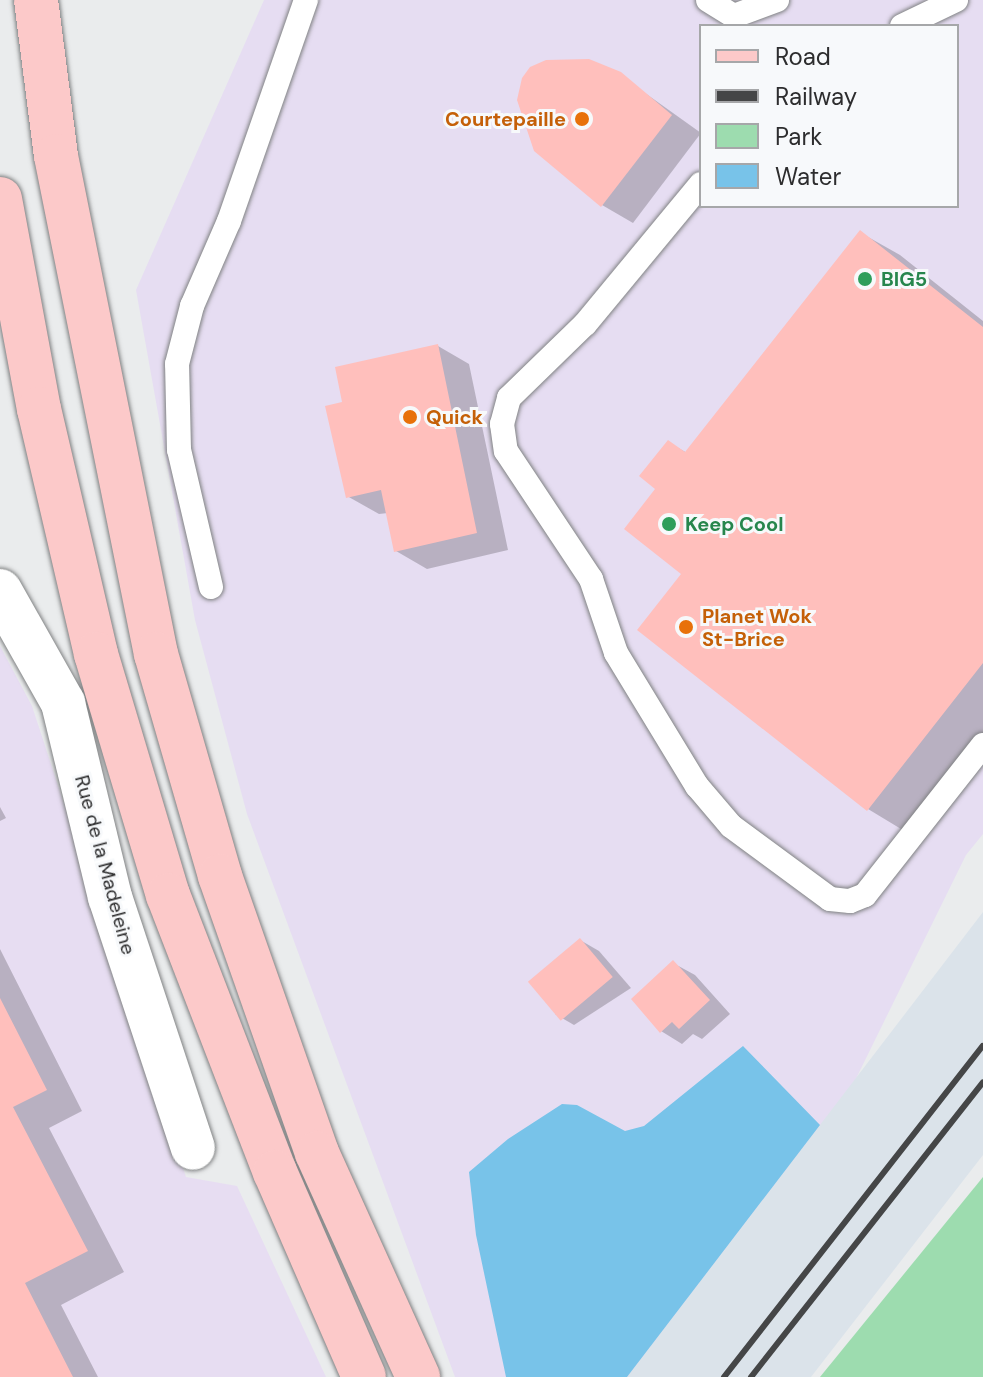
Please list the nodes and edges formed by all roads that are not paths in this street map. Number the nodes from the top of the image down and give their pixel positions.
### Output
1 (28, 0) edge
2 (36, 0) edge
3 (306, 0) edge
4 (708, 0) edge
5 (777, 0) edge
6 (956, 0) edge
7 (906, 24) edge
8 (56, 156) junction
9 (699, 186) edge
10 (0, 199) edge
11 (211, 587) dead end
12 (0, 591) edge
13 (983, 745) edge
14 (193, 1148) dead end
15 (364, 1377) edge
16 (418, 1377) edge

1 - 8 main road
2 - 8 main road
3 - 11 lane
4 - 5 lane
6 - 7 lane
8 - 16 main road
9 - 13 lane
10 - 15 main road
12 - 14 street, Rue de la Madeleine

